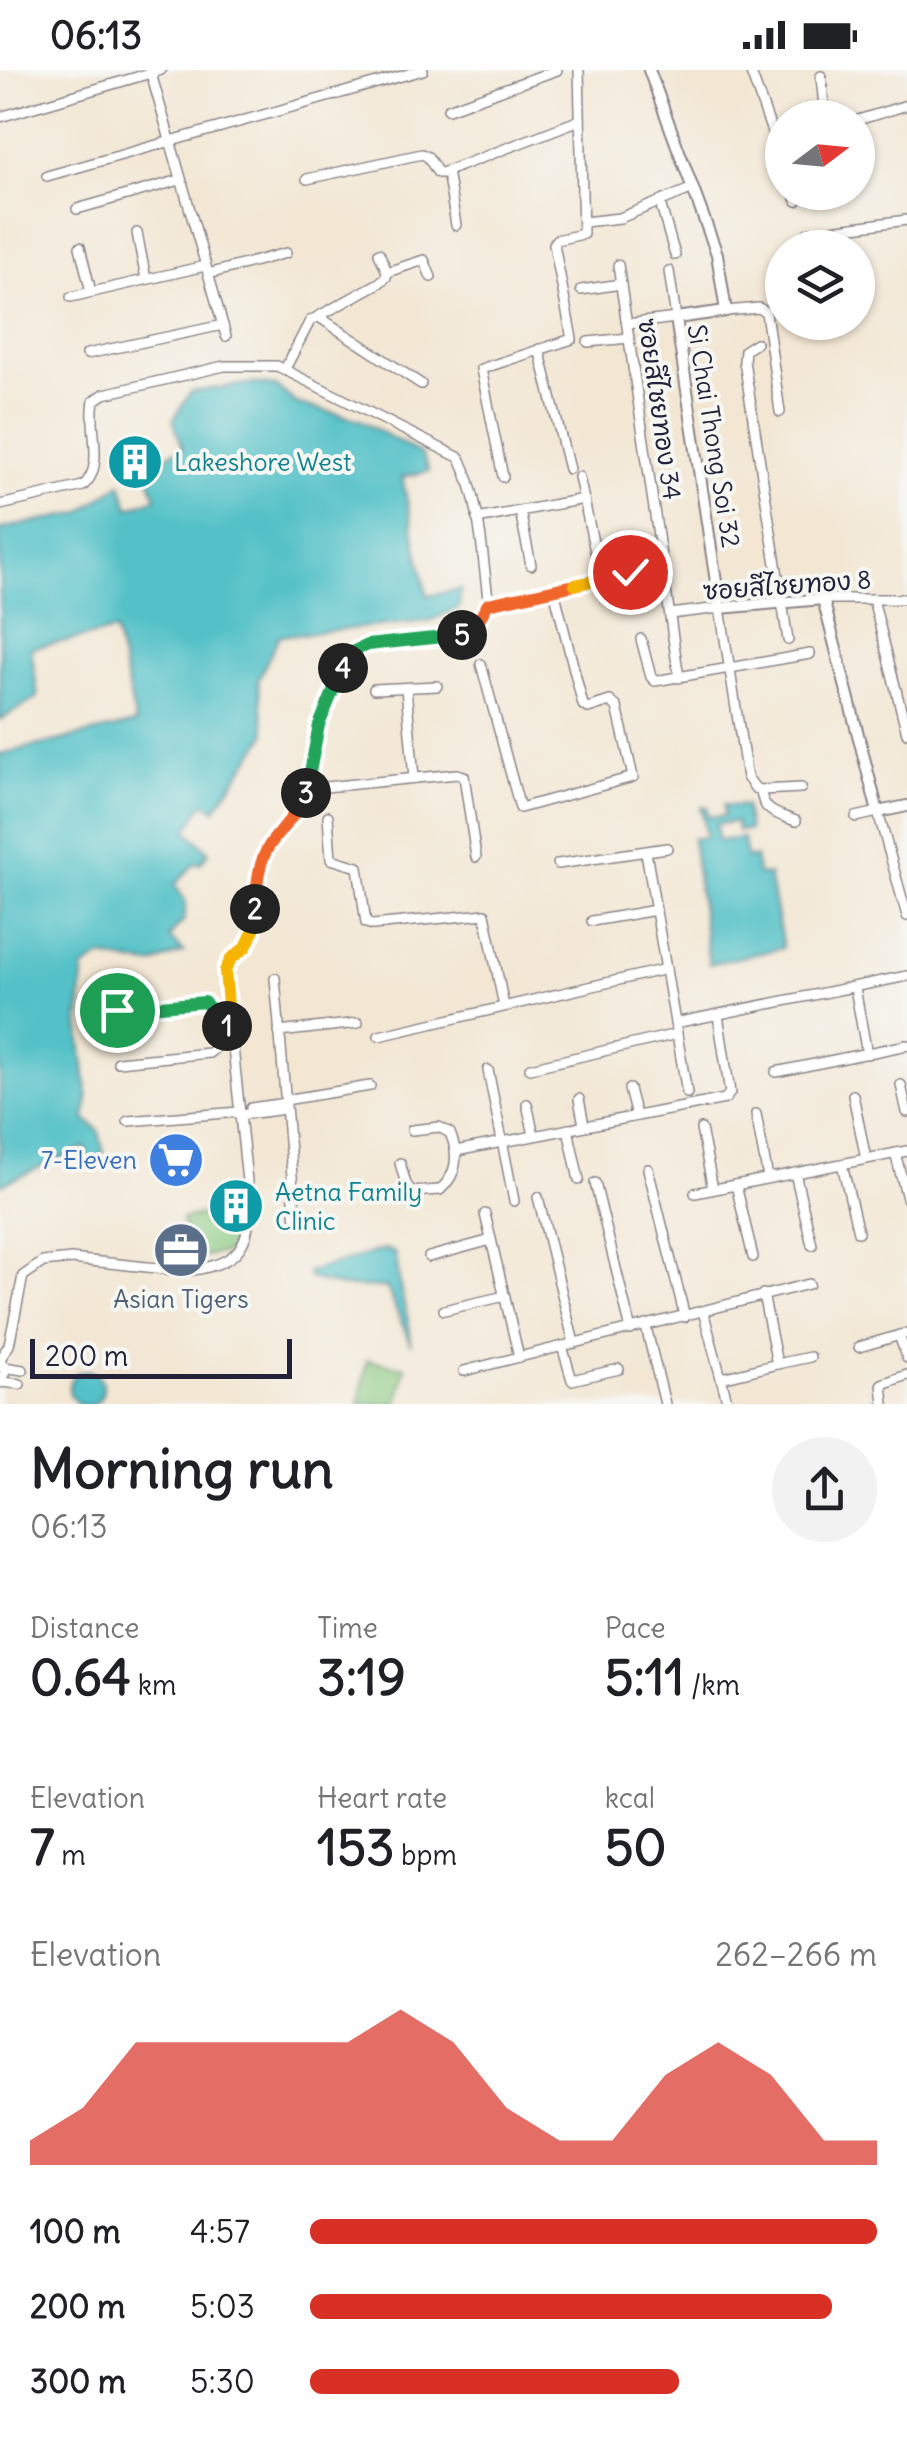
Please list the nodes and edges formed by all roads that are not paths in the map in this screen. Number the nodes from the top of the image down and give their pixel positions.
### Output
1 (423, 70) edge
2 (556, 70) edge
3 (579, 70) edge
4 (649, 70) edge
5 (750, 70) edge
6 (154, 71) edge
7 (821, 76) dead end
8 (823, 100) edge
9 (907, 105) edge
10 (765, 107) edge
11 (448, 109) dead end
12 (875, 115) edge
13 (0, 117) edge
14 (580, 120) junction
15 (168, 140) junction
16 (447, 171) junction
17 (47, 176) dead end
18 (307, 179) dead end
19 (180, 180) junction
20 (692, 188) junction
21 (660, 202) junction
22 (76, 209) dead end
23 (907, 220) edge
24 (584, 222) junction
25 (456, 225) dead end
26 (831, 230) edge
27 (137, 233) dead end
28 (80, 246) dead end
29 (286, 253) dead end
30 (379, 253) dead end
31 (676, 255) dead end
32 (618, 266) dead end
33 (206, 270) junction
34 (669, 271) dead end
35 (387, 272) junction
36 (431, 277) dead end
37 (146, 280) junction
38 (621, 284) junction
39 (581, 290) dead end
40 (91, 292) junction
41 (71, 297) dead end
42 (726, 311) junction
43 (319, 317) junction
44 (676, 318) junction
45 (223, 324) junction
46 (627, 324) junction
47 (226, 336) dead end
48 (629, 338) junction
49 (588, 342) dead end
50 (756, 343) dead end
51 (539, 349) junction
52 (88, 354) dead end
53 (285, 369) junction
54 (421, 384) dead end
55 (780, 412) dead end
56 (569, 469) dead end
57 (503, 476) dead end
58 (580, 477) dead end
59 (584, 499) junction
60 (0, 506) edge
61 (520, 511) junction
62 (478, 519) junction
63 (596, 556) dead end
64 (530, 565) dead end
65 (662, 565) junction
66 (554, 590) junction
67 (823, 599) junction
68 (873, 599) junction
69 (907, 599) edge
70 (780, 600) junction
71 (488, 604) junction
72 (720, 608) junction
73 (670, 614) junction
74 (641, 639) dead end
75 (788, 640) dead end
76 (810, 654) dead end
77 (482, 664) dead end
78 (729, 668) junction
79 (679, 678) junction
80 (438, 686) dead end
81 (406, 688) junction
82 (374, 689) dead end
83 (907, 734) edge
84 (414, 778) junction
85 (309, 784) junction
86 (801, 788) dead end
87 (762, 790) junction
88 (907, 806) edge
89 (878, 812) junction
90 (328, 816) dead end
91 (856, 817) dead end
92 (796, 821) dead end
93 (667, 848) dead end
94 (646, 852) junction
95 (476, 857) dead end
96 (558, 864) dead end
97 (656, 910) junction
98 (907, 916) edge
99 (592, 922) dead end
100 (666, 970) junction
101 (907, 976) edge
102 (274, 978) dead end
103 (854, 988) junction
104 (504, 1006) junction
105 (117, 1010) dead end
106 (718, 1015) junction
107 (358, 1024) dead end
108 (230, 1026) junction
109 (212, 1028) junction
110 (676, 1028) junction
111 (280, 1032) junction
112 (379, 1036) dead end
113 (907, 1045) edge
114 (868, 1054) junction
115 (118, 1062) dead end
116 (530, 1068) dead end
117 (488, 1070) dead end
118 (776, 1072) dead end
119 (370, 1086) dead end
120 (901, 1086) dead end
121 (629, 1089) dead end
122 (687, 1093) dead end
123 (853, 1095) dead end
124 (579, 1099) dead end
125 (286, 1104) junction
126 (526, 1104) dead end
127 (239, 1112) junction
128 (907, 1112) edge
129 (756, 1114) dead end
130 (636, 1116) junction
131 (128, 1121) dead end
132 (584, 1126) junction
133 (568, 1128) junction
134 (701, 1129) dead end
135 (412, 1130) dead end
136 (534, 1135) junction
137 (502, 1141) junction
138 (456, 1150) junction
139 (907, 1150) edge
140 (895, 1153) junction
141 (866, 1159) junction
142 (400, 1163) dead end
143 (842, 1164) junction
144 (648, 1168) dead end
145 (795, 1173) junction
146 (768, 1178) junction
147 (579, 1180) dead end
148 (595, 1184) dead end
149 (736, 1184) junction
150 (713, 1189) junction
151 (695, 1194) dead end
152 (538, 1197) dead end
153 (907, 1198) edge
154 (514, 1201) dead end
155 (486, 1214) dead end
156 (296, 1222) dead end
157 (858, 1232) dead end
158 (492, 1240) junction
159 (812, 1245) dead end
160 (753, 1257) dead end
161 (429, 1258) dead end
162 (809, 1284) dead end
163 (763, 1294) junction
164 (504, 1296) junction
165 (444, 1310) dead end
166 (704, 1311) junction
167 (685, 1318) junction
168 (646, 1326) junction
169 (630, 1330) junction
170 (903, 1334) edge
171 (574, 1344) junction
172 (562, 1346) junction
173 (859, 1347) dead end
174 (810, 1356) dead end
175 (519, 1357) junction
176 (907, 1358) edge
177 (1, 1362) edge
178 (777, 1364) junction
179 (619, 1369) dead end
180 (22, 1370) dead end
181 (464, 1371) dead end
182 (907, 1374) edge
183 (722, 1378) junction
184 (0, 1382) edge
185 (20, 1384) dead end
186 (665, 1404) edge
187 (728, 1404) edge
188 (884, 1404) edge

1 - 15 street
2 - 11 street
3 - 14 street
4 - 20 street
5 - 10 street
6 - 13 street
6 - 15 street
7 - 8 street
9 - 12 street
14 - 16 street
14 - 24 street
15 - 17 street
15 - 19 street
16 - 18 street
16 - 25 street
19 - 22 street
19 - 33 street
20 - 21 street
20 - 42 street
21 - 24 street
21 - 31 street
23 - 26 street
24 - 51 street
27 - 37 street
28 - 40 street
29 - 33 street
30 - 35 street
32 - 38 street, ซอยสีไชยทอง 34
33 - 37 street
33 - 45 street
34 - 44 street, Si Chai Thong Soi 32
35 - 36 street
35 - 43 street
37 - 40 street
38 - 39 street
38 - 46 street, ซอยสีไชยทอง 34
40 - 41 street
42 - 44 street
42 - 55 street
43 - 53 street
43 - 54 street
44 - 46 street
44 - 72 street, Si Chai Thong Soi 32
45 - 47 street
45 - 52 street
46 - 48 street, ซอยสีไชยทอง 34
48 - 49 street
48 - 65 street, ซอยสีไชยทอง 34
50 - 70 street
51 - 56 street
51 - 57 street
53 - 60 street
53 - 62 street
58 - 59 street
59 - 61 street
59 - 63 street
61 - 62 street
61 - 64 street
62 - 71 street
65 - 66 street
65 - 73 street, ซอยสีไชยทอง 34
66 - 71 street
66 - 77 street
67 - 68 street, ซอยสีไชยทอง 8
67 - 70 street, ซอยสีไชยทอง 8
67 - 89 street
68 - 69 street, ซอยสีไชยทอง 8
68 - 83 street
70 - 72 street, ซอยสีไชยทอง 8
70 - 75 street
71 - 85 street
72 - 73 street, ซอยสีไชยทอง 8
72 - 78 street
73 - 79 street, ซอยสีไชยทอง 34
74 - 79 street
76 - 78 street
78 - 79 street
78 - 87 street
80 - 81 street
81 - 82 street
81 - 84 street
84 - 85 street
84 - 95 street
85 - 108 street
86 - 87 street
87 - 92 street
88 - 89 street
89 - 91 street
89 - 98 street
90 - 104 street
93 - 94 street
94 - 96 street
94 - 97 street
97 - 99 street
97 - 100 street
100 - 104 street
100 - 110 street
101 - 103 street
102 - 111 street
103 - 106 street
103 - 114 street
104 - 112 street
105 - 109 street
106 - 110 street
106 - 130 street
107 - 111 street
108 - 109 street
108 - 127 street
109 - 115 street
110 - 116 street
110 - 122 street
111 - 125 street
113 - 114 street
114 - 118 street
117 - 137 street
119 - 125 street
120 - 128 street
121 - 130 street
123 - 141 street
124 - 132 street
125 - 127 street
125 - 156 street
126 - 136 street
127 - 131 street
127 - 177 street
129 - 146 street
130 - 132 street
132 - 133 street
133 - 136 street
133 - 147 street
134 - 150 street
135 - 138 street
136 - 137 street
137 - 138 street
137 - 154 street
138 - 142 street
139 - 140 street
140 - 141 street
140 - 153 street
141 - 143 street
143 - 145 street
143 - 157 street
144 - 167 street
145 - 146 street
145 - 159 street
146 - 149 street
148 - 169 street
149 - 150 street
149 - 160 street
150 - 151 street
152 - 171 street
155 - 158 street
158 - 161 street
158 - 164 street
162 - 163 street
163 - 166 street
163 - 178 street
164 - 165 street
164 - 175 street
166 - 167 street
166 - 183 street
167 - 168 street
168 - 169 street
168 - 186 street
169 - 171 street
170 - 173 street
170 - 176 street
171 - 172 street
172 - 175 street
172 - 179 street
174 - 178 street
175 - 181 street
177 - 180 street
177 - 184 street
178 - 183 street
182 - 188 street
183 - 187 street
184 - 185 street

